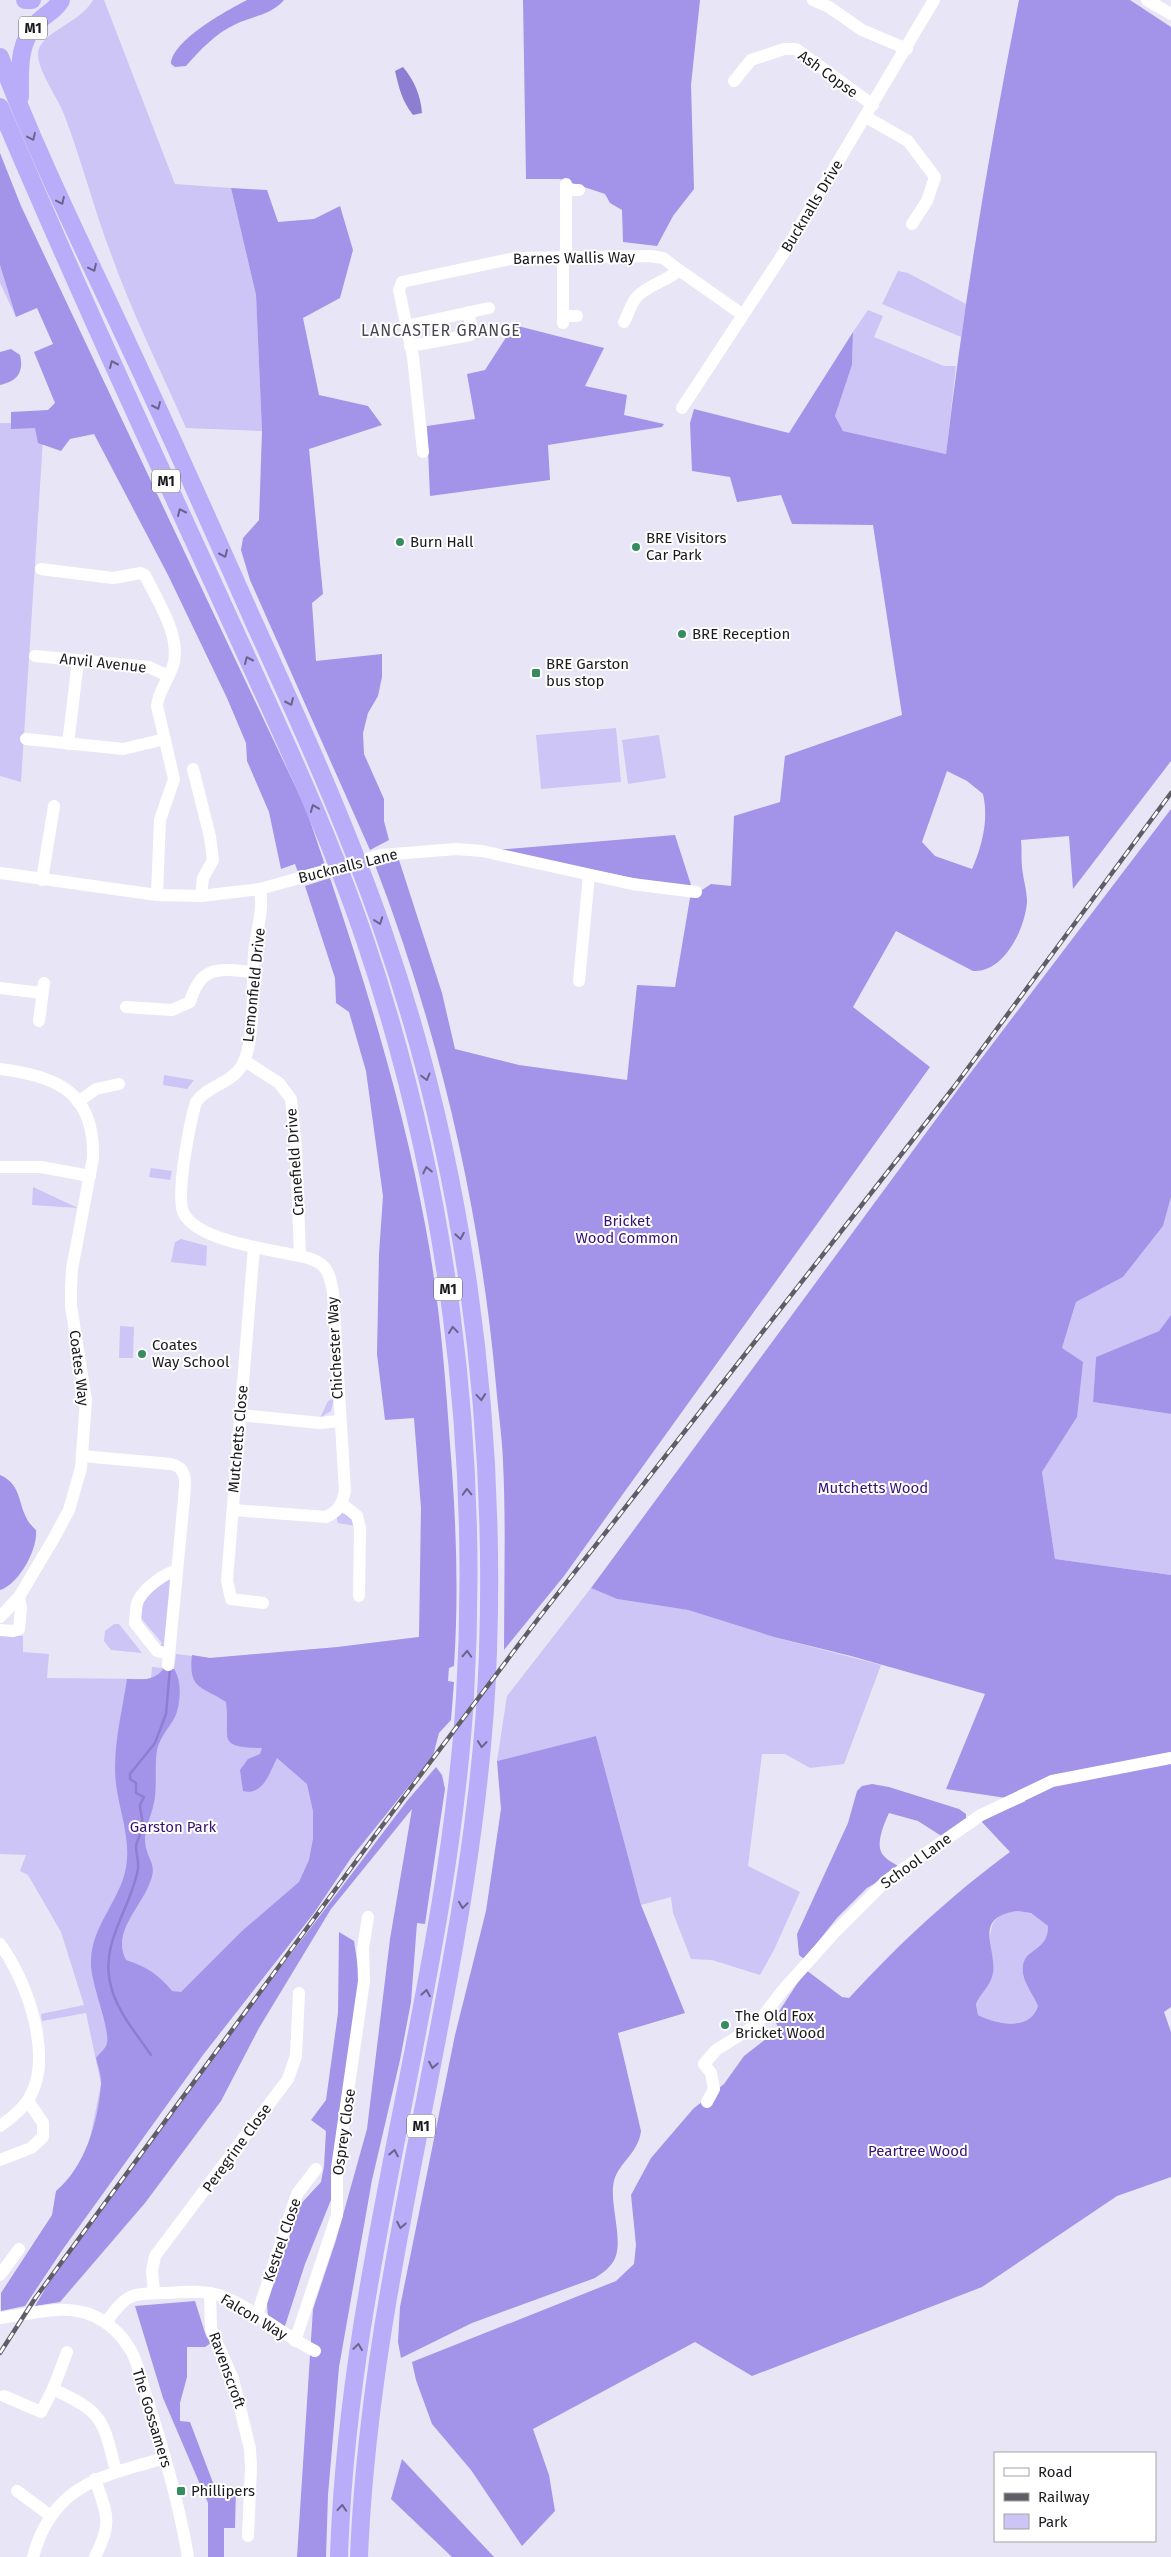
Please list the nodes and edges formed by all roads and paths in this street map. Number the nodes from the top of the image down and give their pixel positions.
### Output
1 (25, 0) edge
2 (32, 0) edge
3 (61, 0) edge
4 (813, 0) edge
5 (934, 0) edge
6 (1148, 0) edge
7 (1171, 14) edge
8 (906, 49) junction
9 (0, 58) edge
10 (734, 81) dead end
11 (873, 105) junction
12 (0, 107) edge
13 (20, 110) junction
14 (866, 117) junction
15 (570, 188) dead end
16 (912, 224) dead end
17 (564, 256) junction
18 (678, 270) junction
19 (489, 308) dead end
20 (468, 312) junction
21 (743, 315) junction
22 (577, 316) dead end
23 (624, 322) dead end
24 (406, 326) junction
25 (410, 346) junction
26 (682, 408) dead end
27 (423, 452) dead end
28 (41, 569) dead end
29 (35, 656) dead end
30 (78, 661) junction
31 (168, 676) junction
32 (26, 739) dead end
33 (165, 739) junction
34 (68, 744) junction
35 (193, 769) dead end
36 (54, 806) dead end
37 (0, 874) edge
38 (589, 875) junction
39 (42, 880) junction
40 (260, 889) junction
41 (696, 892) dead end
42 (157, 895) junction
43 (201, 896) junction
44 (253, 972) junction
45 (579, 981) dead end
46 (0, 988) edge
47 (126, 1007) dead end
48 (39, 1021) dead end
49 (245, 1061) junction
50 (0, 1069) edge
51 (119, 1084) dead end
52 (78, 1102) junction
53 (0, 1167) edge
54 (90, 1176) junction
55 (254, 1247) junction
56 (300, 1256) junction
57 (240, 1415) junction
58 (339, 1421) junction
59 (82, 1456) junction
60 (342, 1504) junction
61 (233, 1510) junction
62 (177, 1571) junction
63 (359, 1596) dead end
64 (19, 1597) junction
65 (263, 1604) dead end
66 (0, 1617) edge
67 (0, 1630) edge
68 (1171, 1758) edge
69 (368, 1917) dead end
70 (0, 1944) edge
71 (299, 1993) dead end
72 (28, 2101) junction
73 (707, 2102) dead end
74 (0, 2126) edge
75 (0, 2160) edge
76 (316, 2169) dead end
77 (19, 2249) dead end
78 (0, 2275) edge
79 (154, 2293) junction
80 (210, 2293) junction
81 (257, 2316) junction
82 (0, 2318) edge
83 (106, 2322) junction
84 (295, 2341) junction
85 (314, 2351) dead end
86 (66, 2352) dead end
87 (53, 2389) junction
88 (4, 2396) dead end
89 (165, 2458) junction
90 (116, 2472) junction
91 (95, 2479) junction
92 (17, 2491) dead end
93 (51, 2516) junction
94 (248, 2536) dead end
95 (32, 2557) edge
96 (95, 2557) edge
97 (188, 2557) edge
98 (339, 2557) edge
99 (359, 2557) edge

1 - 2 highway, M1
3 - 13 highway, M1
4 - 8 street
5 - 8 street, Bucknalls Drive
6 - 7 street
8 - 11 street, Bucknalls Drive
9 - 13 highway, M1
10 - 11 street, Ash Copse
11 - 14 street, Bucknalls Drive
98 -> 12 highway, M1
13 -> 99 highway, M1
14 - 16 street
14 - 21 street, Bucknalls Drive
15 - 17 street
17 - 18 street, Barnes Wallis Way
17 - 22 street
17 - 24 street, Barnes Wallis Way
18 - 21 street, Barnes Wallis Way
18 - 23 street
19 - 20 street
20 - 24 street
20 - 25 street
21 - 26 street, Bucknalls Drive
24 - 25 street, Barnes Wallis Way
25 - 27 street, Barnes Wallis Way
28 - 31 street
29 - 30 street, Anvil Avenue
30 - 31 street, Anvil Avenue
30 - 34 street
31 - 33 street
32 - 34 street
33 - 34 street
33 - 42 street
35 - 43 street
36 - 39 street
37 - 39 street, Bucknalls Lane
38 - 40 street, Bucknalls Lane
38 - 41 street, Bucknalls Lane
38 - 45 street
39 - 42 street, Bucknalls Lane
40 - 43 street, Bucknalls Lane
40 - 44 street, Lemonfield Drive
42 - 43 street, Bucknalls Lane
44 - 47 street
44 - 49 street, Lemonfield Drive
46 - 48 street
49 - 55 street, Lemonfield Drive
49 - 56 street, Cranefield Drive
50 - 52 street, Coates Way
51 - 52 street
52 - 54 street, Coates Way
53 - 54 street
54 - 59 street, Coates Way
55 - 56 street, Chichester Way
55 - 57 street, Mutchetts Close
56 - 58 street, Chichester Way
57 - 58 street
57 - 61 street, Mutchetts Close
58 - 60 street, Chichester Way
59 - 62 street
59 - 64 street, Coates Way
60 - 61 street
60 - 63 street
61 - 65 street, Mutchetts Close
62 - 62 street
64 - 66 street, Coates Way
64 - 67 street
68 - 73 street, School Lane
69 - 84 street, Osprey Close
70 - 72 street
71 - 79 street, Peregrine Close
72 - 74 street
72 - 75 street
76 - 81 street, Kestrel Close
77 - 78 street
79 - 80 street, Falcon Way
79 - 83 street, Falcon Way
80 - 81 street, Falcon Way
80 - 94 street, Ravenscroft
81 - 84 street, Falcon Way
82 - 83 street
83 - 89 street, The Gossamers
84 - 85 street
86 - 87 street
87 - 88 street
87 - 90 street
89 - 90 street
89 - 97 street, The Gossamers
90 - 91 street
91 - 93 street
91 - 96 street
92 - 93 street
93 - 95 street

